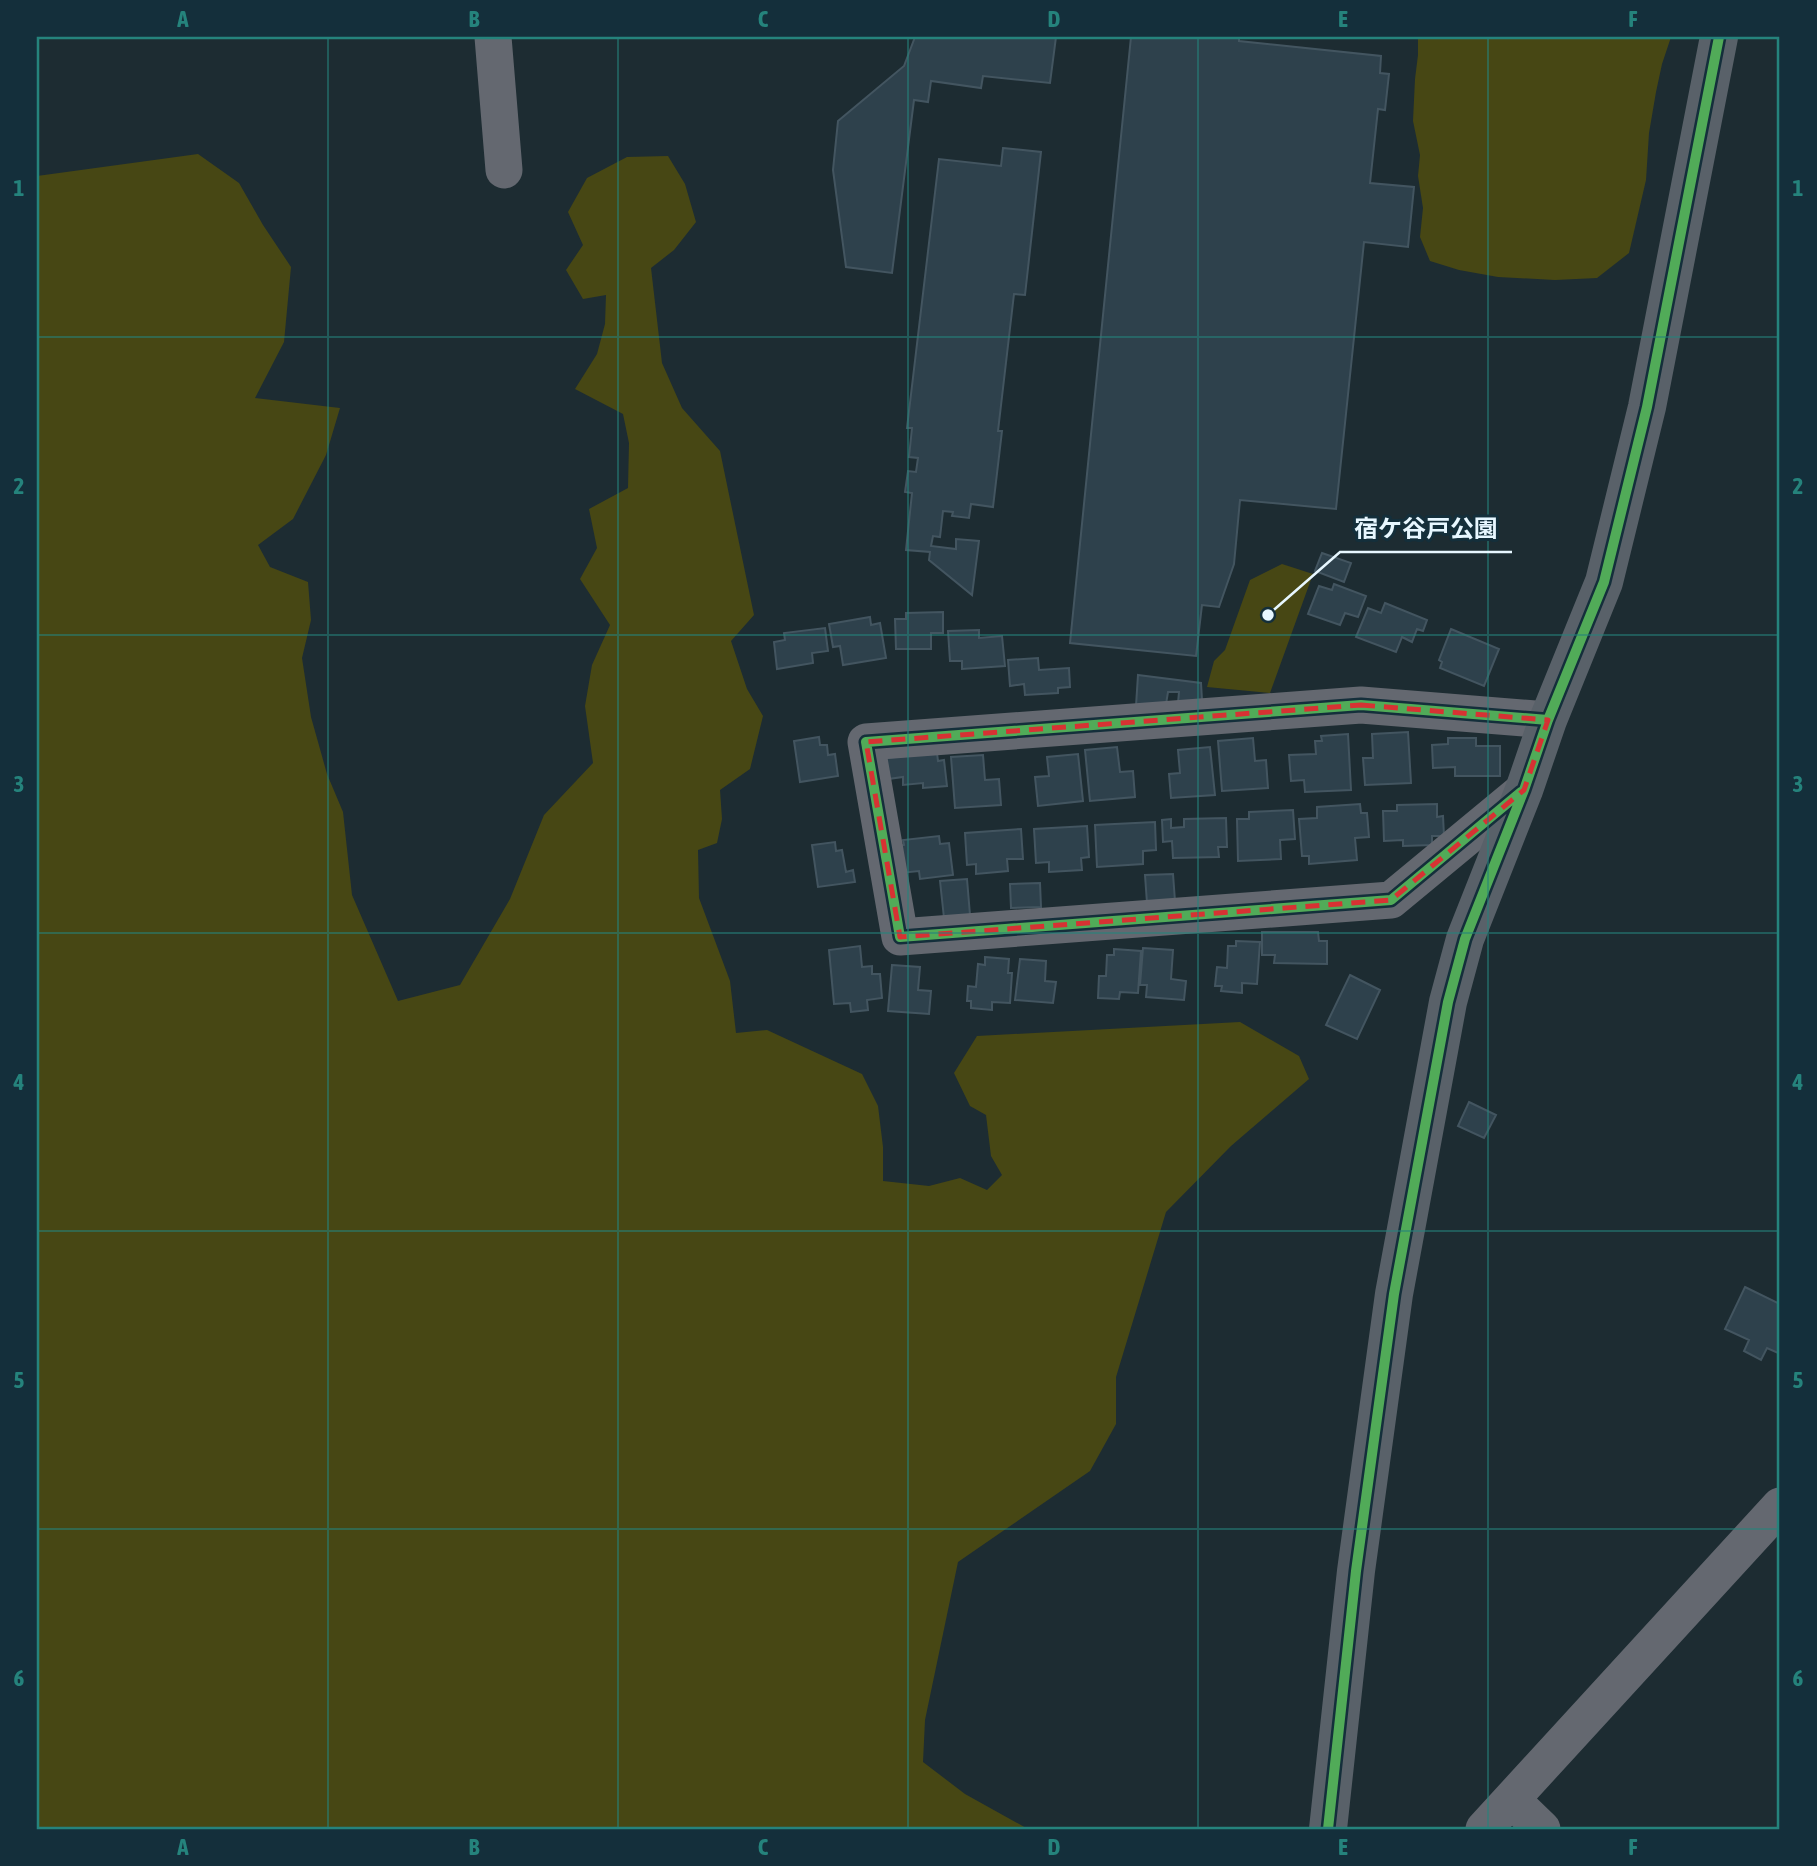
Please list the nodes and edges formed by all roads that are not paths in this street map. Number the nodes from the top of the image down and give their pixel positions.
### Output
1 (493, 37) edge
2 (1718, 37) edge
3 (504, 170) dead end
4 (1548, 720) junction
5 (1524, 790) junction
6 (1780, 1506) edge
7 (1512, 1800) junction
8 (1328, 1829) edge
9 (1484, 1829) edge
10 (1542, 1829) edge

1 - 3 street
2 - 4 street
4 - 5 street
4 - 5 street
5 - 8 street
6 - 7 street
7 - 9 street
7 - 10 street

